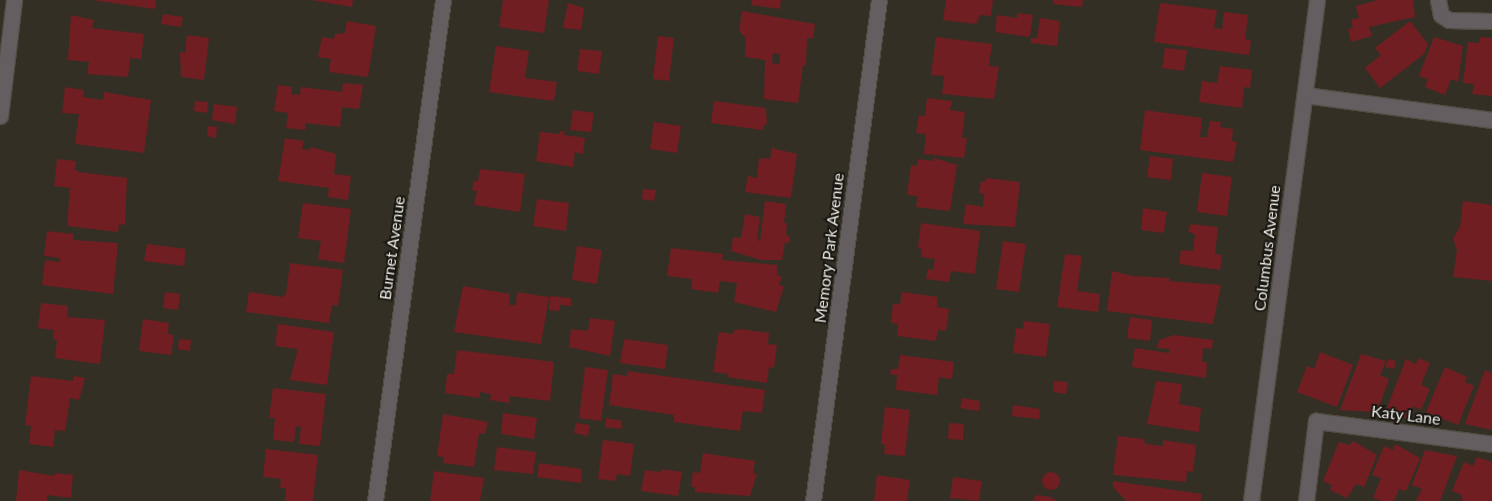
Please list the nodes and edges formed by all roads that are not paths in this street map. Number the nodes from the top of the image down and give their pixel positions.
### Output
1 (14, 0) edge
2 (443, 0) edge
3 (879, 0) edge
4 (1317, 0) edge
5 (1438, 0) edge
6 (1492, 21) edge
7 (1305, 95) junction
8 (0, 116) edge
9 (1492, 120) edge
10 (1492, 444) edge
11 (375, 501) edge
12 (813, 501) edge
13 (1251, 501) edge
14 (1306, 501) edge

1 - 8 street
2 - 11 street, Burnet Avenue
3 - 12 street, Memory Park Avenue
4 - 7 street, Columbus Avenue
5 - 6 street
7 - 9 street
7 - 13 street, Columbus Avenue
10 - 14 street, Katy Lane

